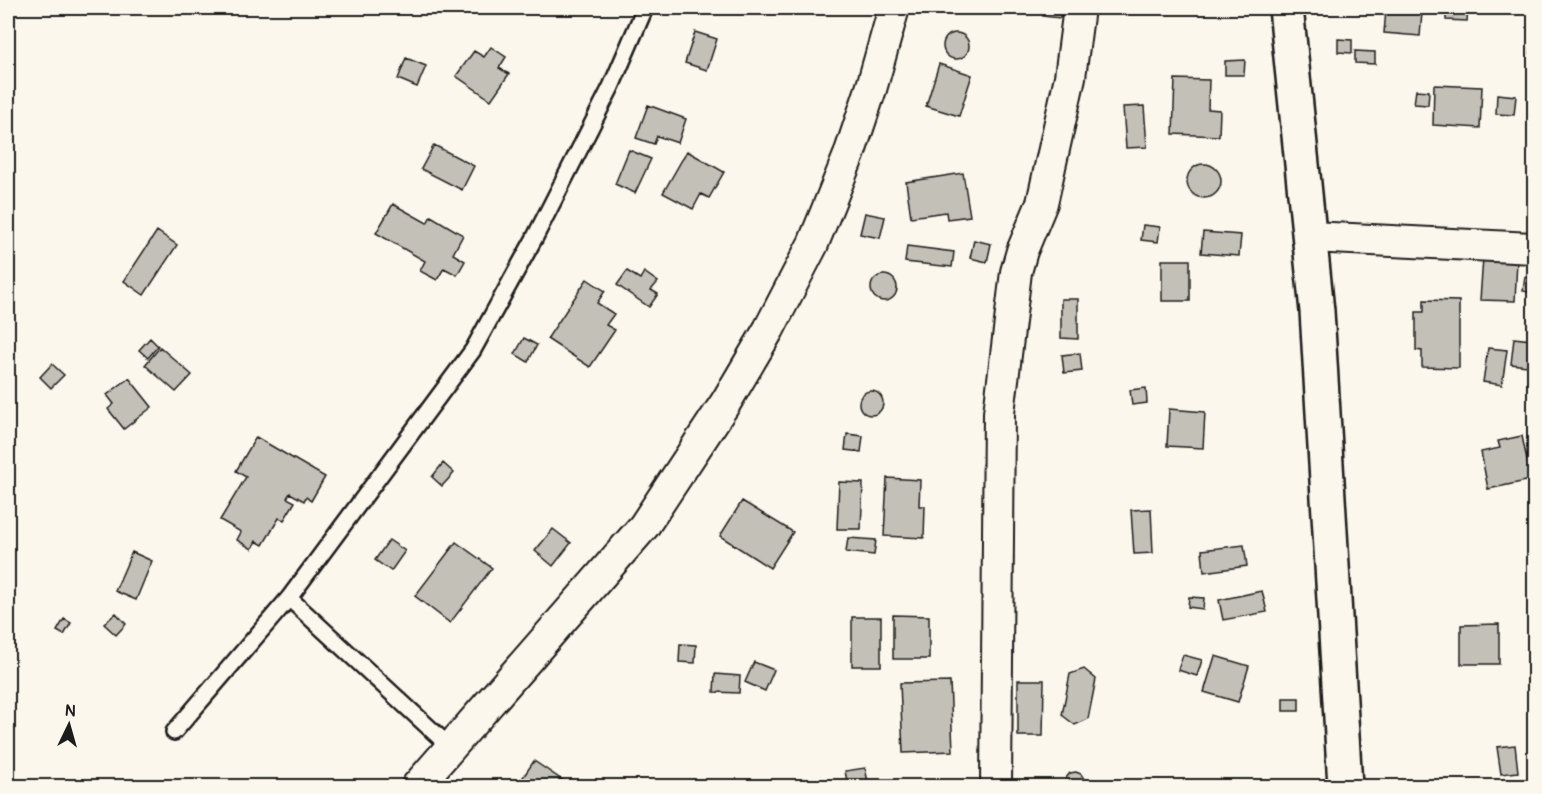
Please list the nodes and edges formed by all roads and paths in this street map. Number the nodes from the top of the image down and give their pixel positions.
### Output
1 (645, 8) edge
2 (894, 8) edge
3 (1079, 8) edge
4 (1286, 8) edge
5 (1311, 237) junction
6 (1534, 248) edge
7 (289, 598) junction
8 (174, 732) dead end
9 (450, 747) junction
10 (417, 786) edge
11 (996, 786) edge
12 (1345, 786) edge

1 - 7 lane
2 - 9 street
3 - 11 street
4 - 5 street
5 - 6 street
5 - 12 street
7 - 8 lane
7 - 9 lane
9 - 10 street

